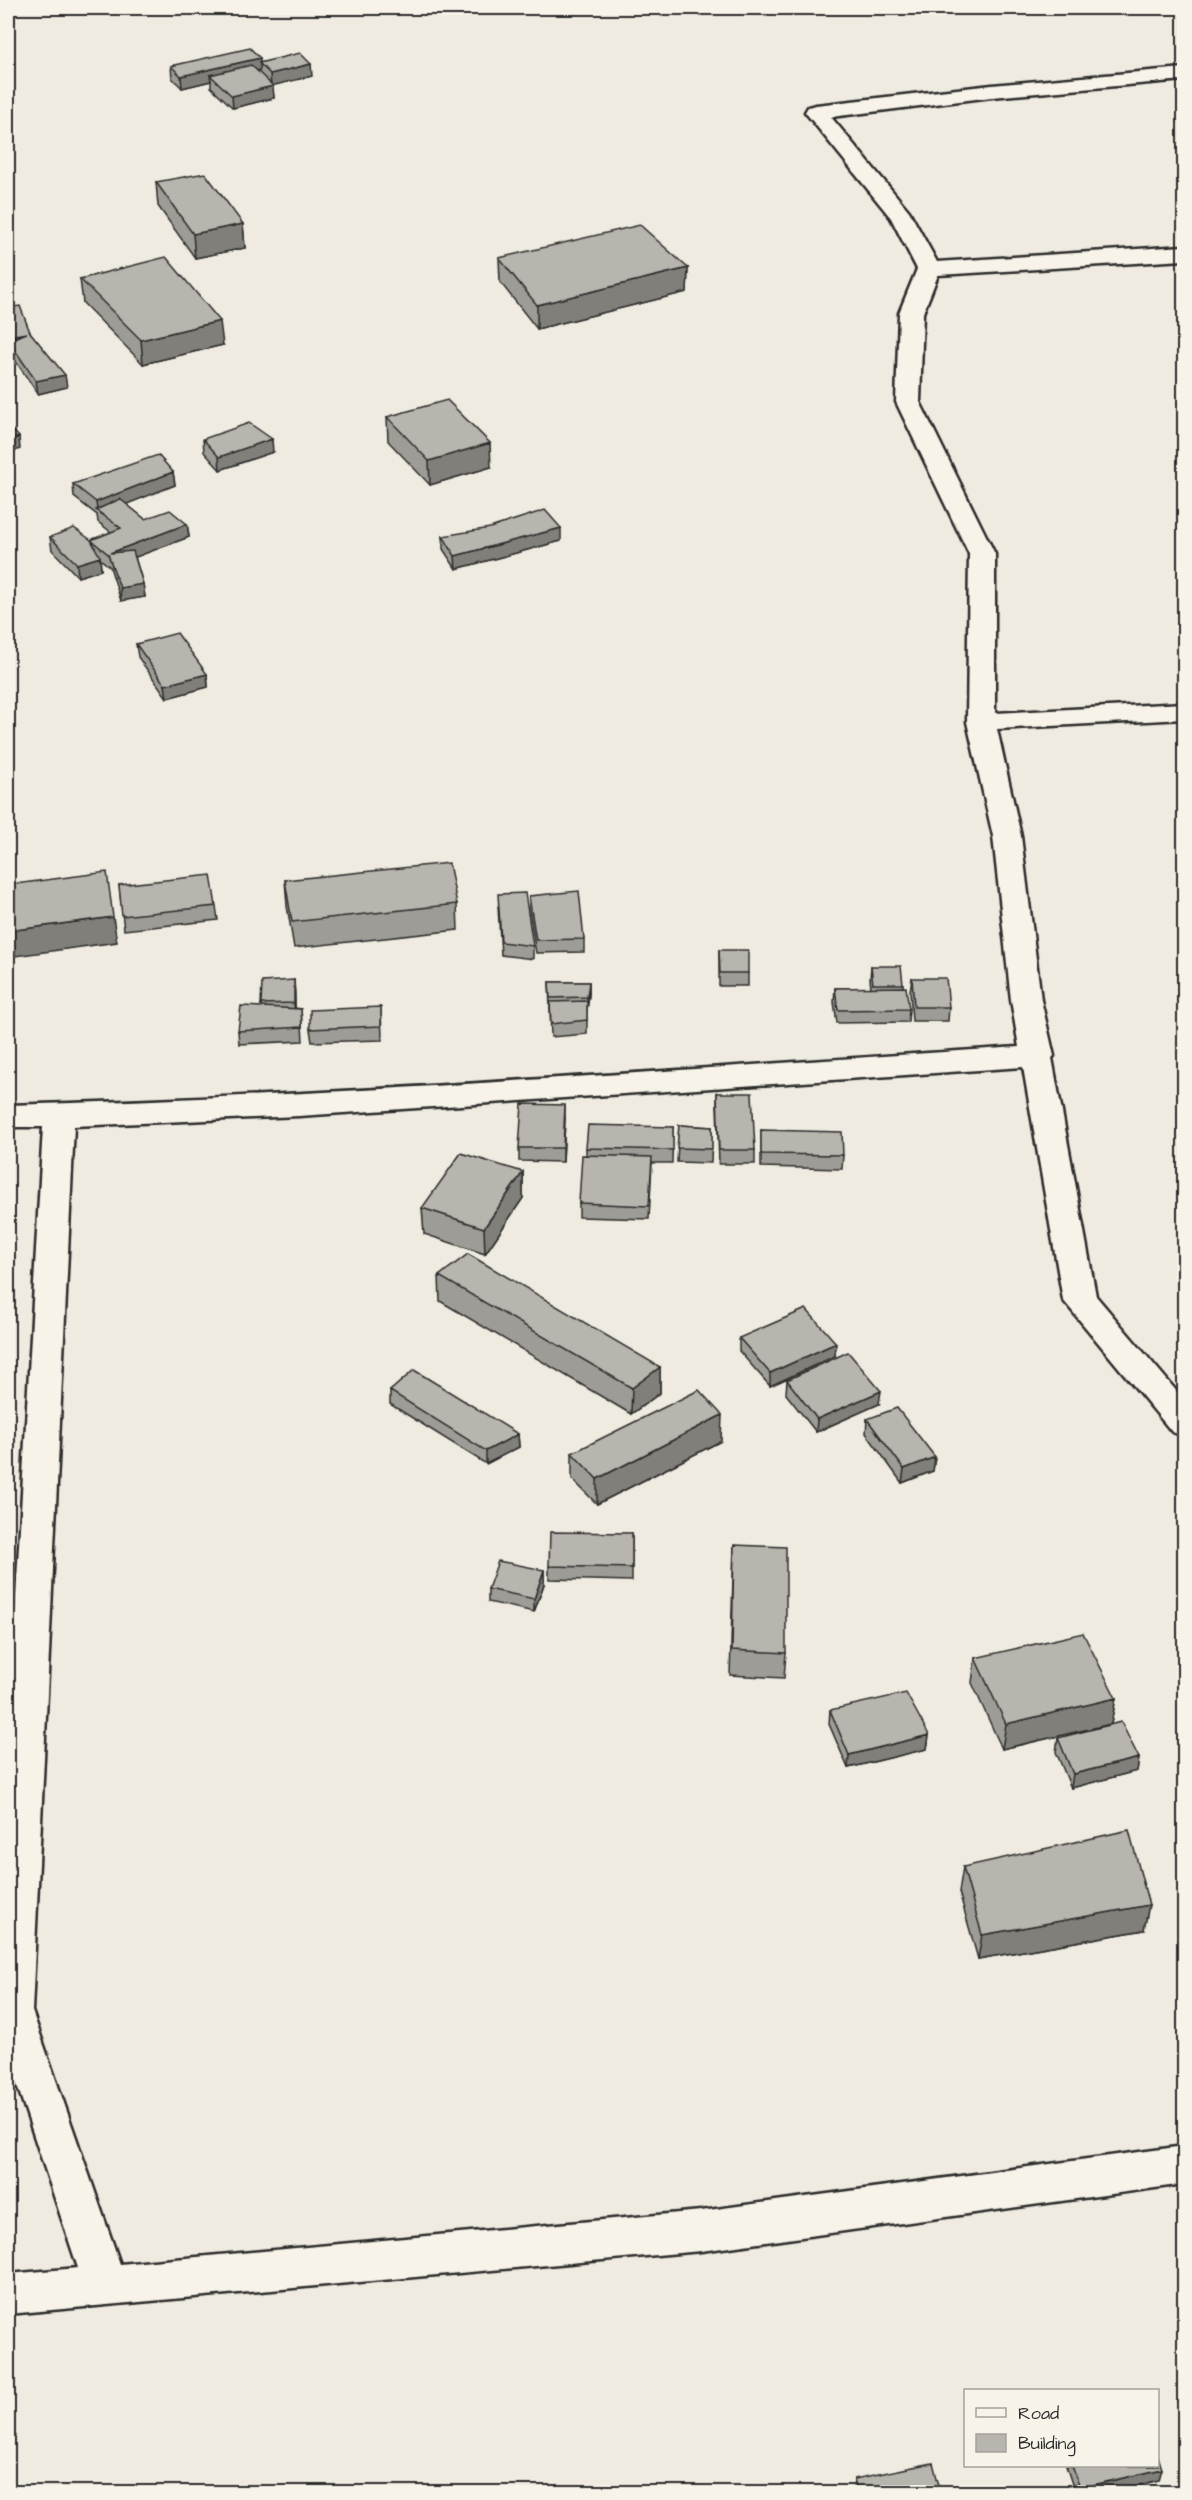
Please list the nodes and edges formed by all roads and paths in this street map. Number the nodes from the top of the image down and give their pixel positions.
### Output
1 (1185, 74) edge
2 (1185, 253) edge
3 (929, 269) junction
4 (1185, 711) edge
5 (981, 722) junction
6 (1038, 1056) junction
7 (8, 1116) edge
8 (58, 1116) junction
9 (1185, 1423) edge
10 (1185, 2165) edge
11 (106, 2286) junction
12 (8, 2294) edge

1 - 3 street
2 - 3 street
3 - 5 street
4 - 5 street
5 - 6 street
6 - 8 street
6 - 9 street
7 - 8 street
8 - 11 street
10 - 11 street
11 - 12 street

